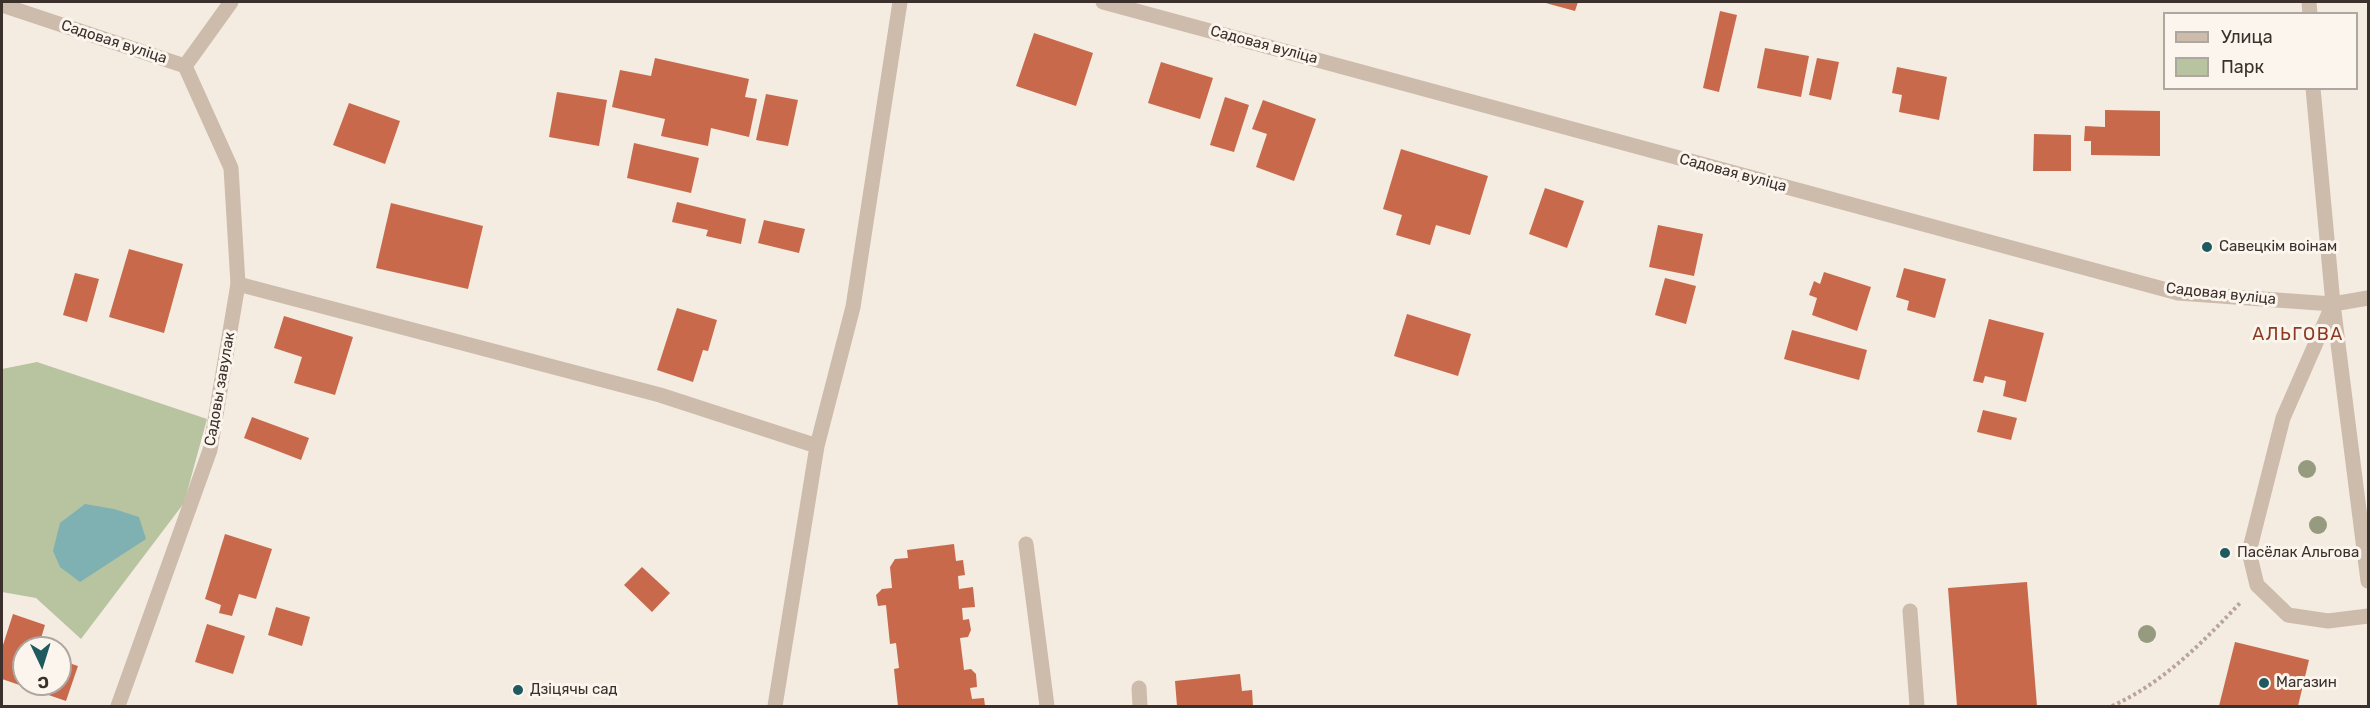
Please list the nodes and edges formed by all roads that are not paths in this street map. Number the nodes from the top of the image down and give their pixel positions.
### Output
1 (231, 2) edge
2 (900, 2) edge
3 (1103, 2) edge
4 (2, 5) edge
5 (185, 66) junction
6 (2313, 90) edge
7 (238, 284) junction
8 (2368, 298) edge
9 (2333, 304) junction
10 (817, 447) junction
11 (1026, 544) dead end
12 (2367, 557) edge
13 (2368, 581) edge
14 (1910, 611) dead end
15 (2368, 616) edge
16 (1139, 688) dead end
17 (118, 706) edge
18 (775, 706) edge
19 (1047, 706) edge
20 (1140, 706) edge
21 (1917, 706) edge

1 - 5 street, Садовая вуліца
2 - 10 street
3 - 9 street, Садовая вуліца
4 - 5 street, Садовая вуліца
5 - 7 street, Садовы завулак
6 - 9 street
7 - 10 street
7 - 17 street, Садовы завулак
8 - 9 street, Садовая вуліца
9 - 12 street
9 - 15 street
10 - 18 street
11 - 19 street
12 - 13 street
14 - 21 street
16 - 20 street

